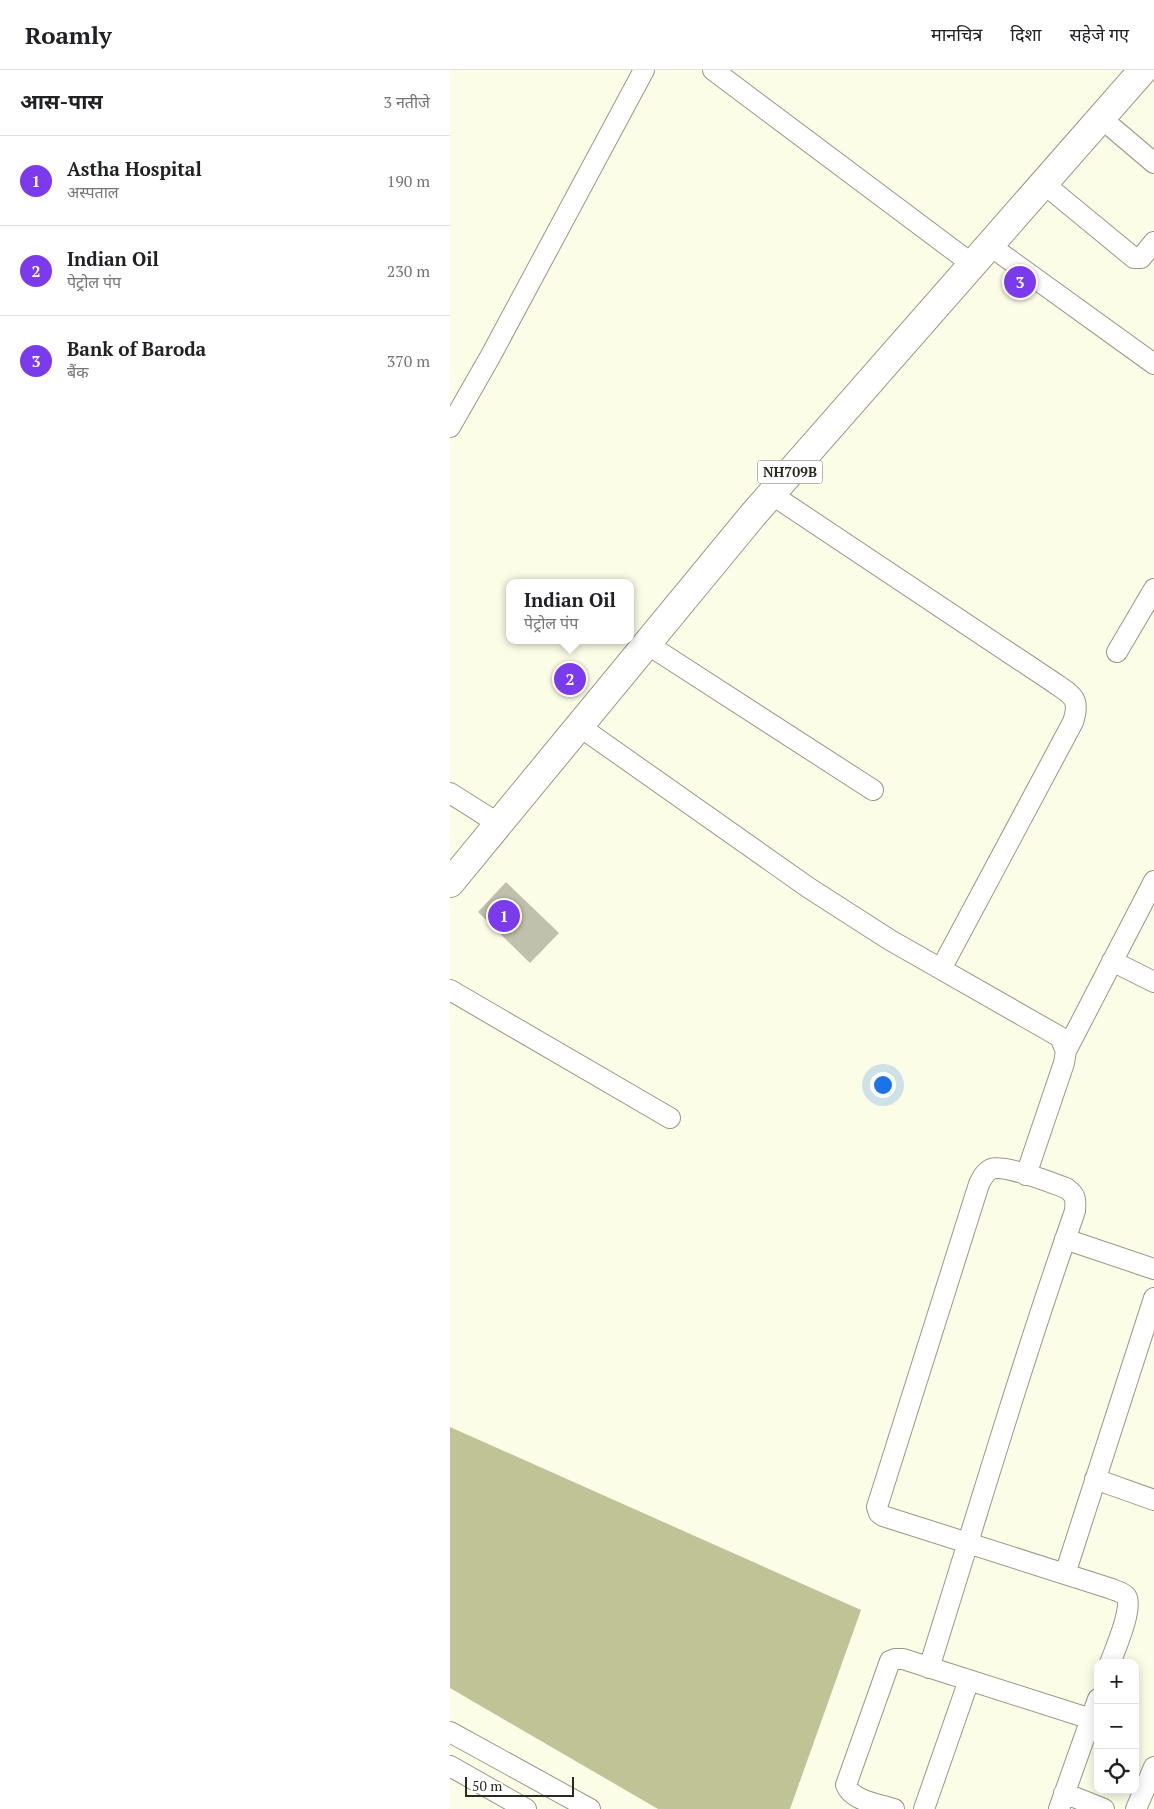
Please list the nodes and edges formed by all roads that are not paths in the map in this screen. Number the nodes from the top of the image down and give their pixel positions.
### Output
1 (644, 70) edge
2 (713, 70) edge
3 (1142, 70) edge
4 (1101, 118) junction
5 (1154, 163) edge
6 (1043, 183) junction
7 (1154, 242) edge
8 (980, 255) junction
9 (1154, 364) edge
10 (450, 427) edge
11 (771, 494) junction
12 (1154, 590) edge
13 (647, 644) junction
14 (1117, 652) dead end
15 (579, 726) junction
16 (874, 790) dead end
17 (450, 793) edge
18 (499, 824) junction
19 (450, 883) edge
20 (1153, 887) edge
21 (1112, 961) junction
22 (941, 969) junction
23 (1154, 982) edge
24 (450, 990) edge
25 (1066, 1051) junction
26 (670, 1118) dead end
27 (1026, 1175) junction
28 (1065, 1239) junction
29 (1154, 1269) edge
30 (1154, 1298) edge
31 (1096, 1479) junction
32 (1154, 1500) edge
33 (968, 1544) junction
34 (1065, 1574) junction
35 (1111, 1659) edge
36 (929, 1668) junction
37 (969, 1680) junction
38 (1096, 1704) edge
39 (1091, 1719) junction
40 (450, 1732) edge
41 (450, 1766) edge
42 (1154, 1767) edge
43 (1062, 1801) edge
44 (526, 1809) edge
45 (590, 1809) edge
46 (894, 1809) edge
47 (924, 1809) edge
48 (1104, 1809) edge
49 (1136, 1809) edge

1 - 10 street
2 - 8 street
3 - 4 highway, NH709B
4 - 5 street
4 - 6 highway, NH709B
6 - 7 street
6 - 8 highway, NH709B
8 - 9 street
8 - 11 highway, NH709B
11 - 13 highway, NH709B
11 - 22 street
12 - 14 street
13 - 15 highway, NH709B
13 - 16 street
15 - 18 highway, NH709B
15 - 22 street
17 - 18 street
18 - 19 highway, NH709B
20 - 21 street
21 - 23 street
21 - 25 street
22 - 25 street
24 - 26 street
25 - 27 street
27 - 28 street
27 - 33 street
28 - 29 street
28 - 33 street
30 - 31 street
31 - 32 street
31 - 34 street
33 - 34 street
33 - 36 street
34 - 35 street
36 - 37 street
36 - 46 street
37 - 39 street
37 - 47 street
38 - 39 street
39 - 43 street
40 - 45 street
41 - 44 street
42 - 49 street
43 - 48 street

